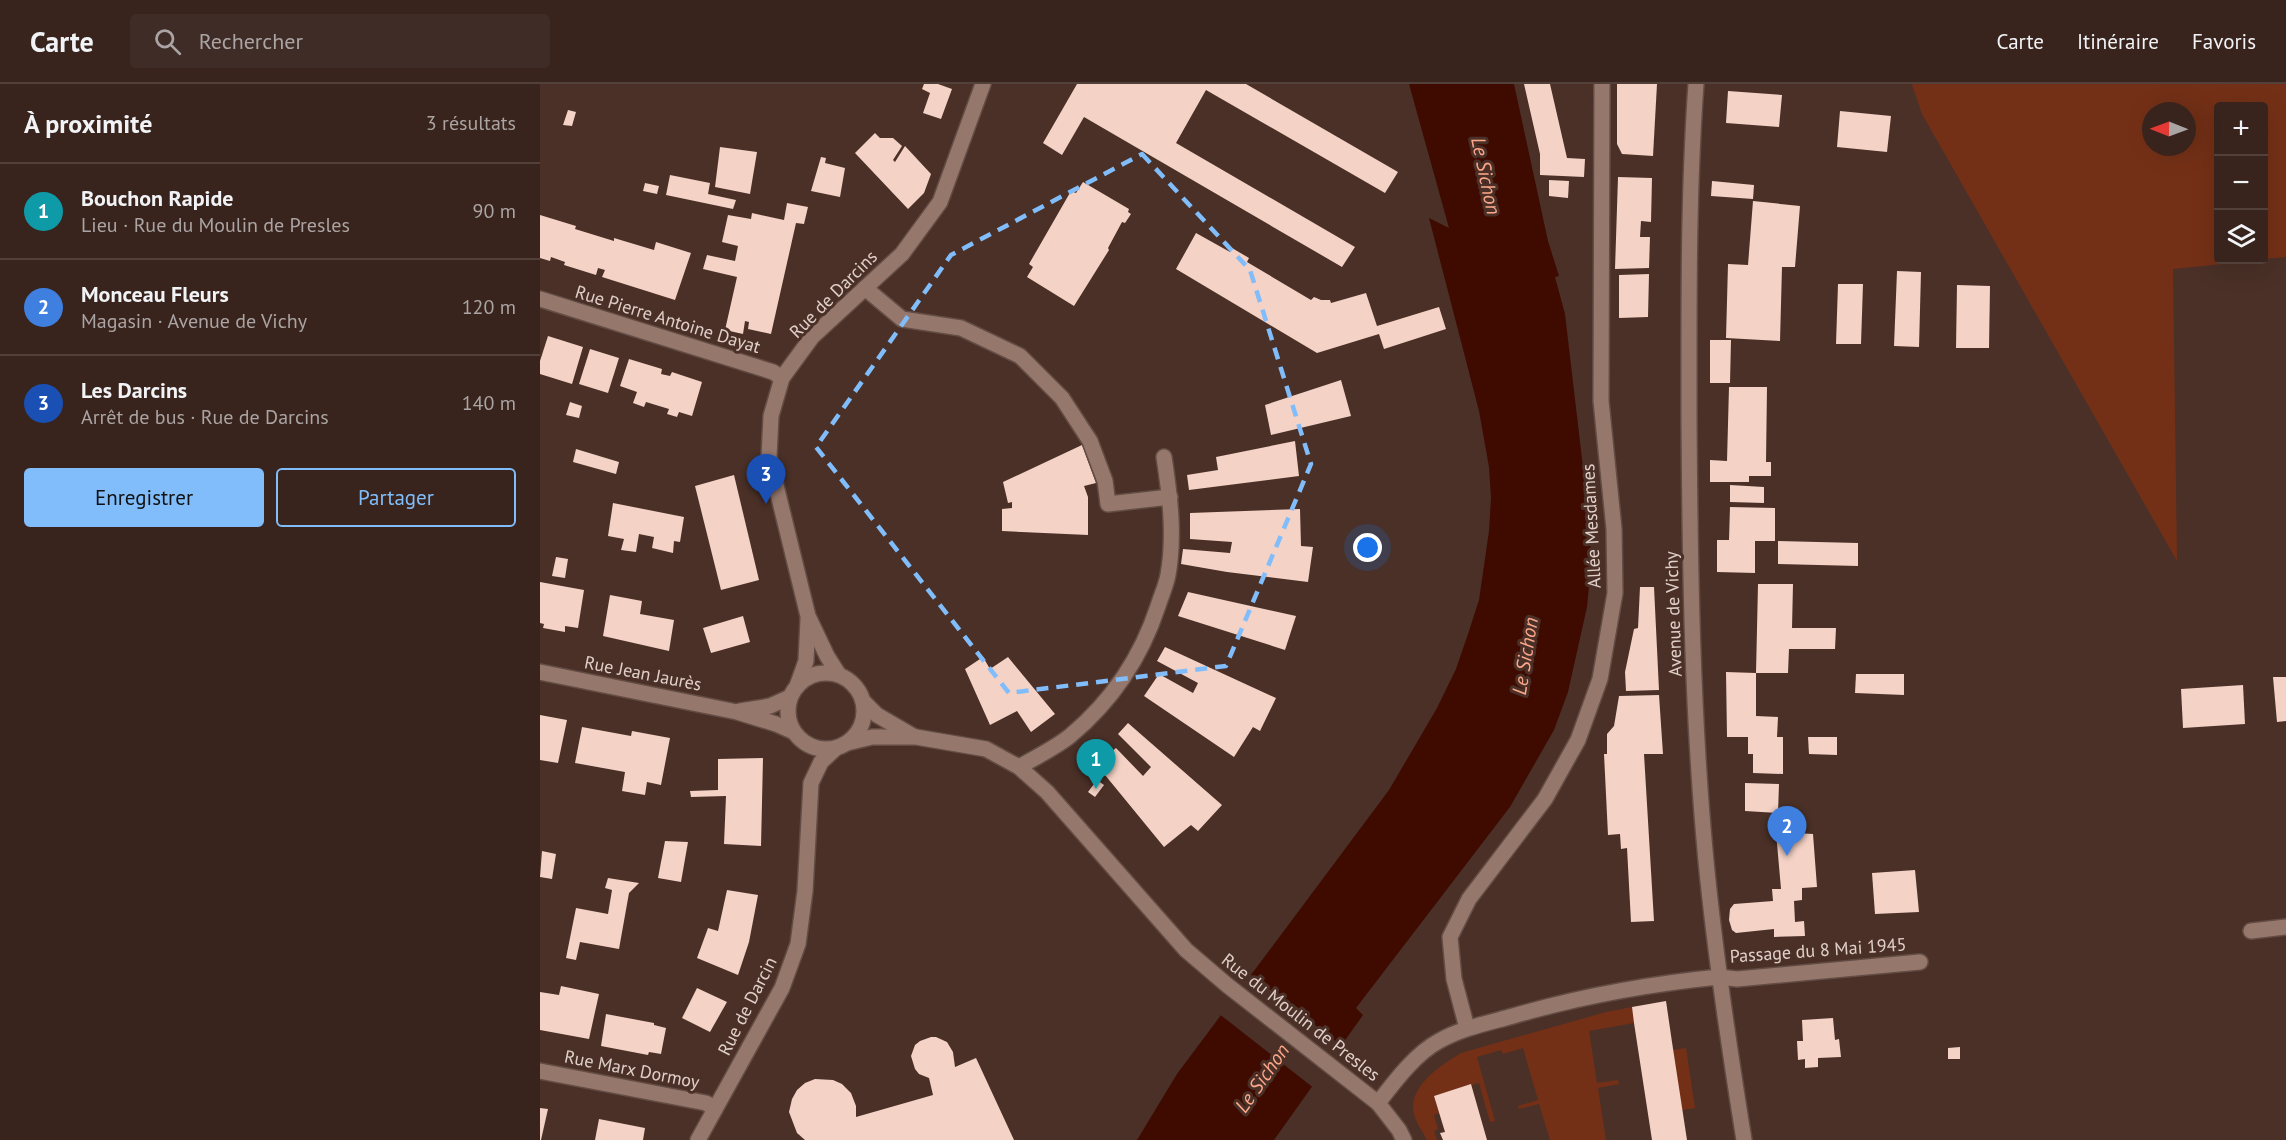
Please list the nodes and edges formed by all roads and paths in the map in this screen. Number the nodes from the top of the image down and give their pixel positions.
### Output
1 (982, 84) edge
2 (1602, 84) edge
3 (1696, 84) edge
4 (866, 288) junction
5 (540, 299) edge
6 (782, 378) junction
7 (1164, 457) dead end
8 (1170, 496) junction
9 (808, 616) junction
10 (540, 672) edge
11 (839, 675) junction
12 (793, 692) junction
13 (863, 701) junction
14 (737, 711) junction
15 (794, 732) junction
16 (916, 737) junction
17 (841, 746) junction
18 (1019, 767) junction
19 (2286, 927) edge
20 (2252, 931) dead end
21 (1920, 962) dead end
22 (1719, 977) junction
23 (1467, 1028) junction
24 (540, 1071) edge
25 (1378, 1103) junction
26 (715, 1109) junction
27 (698, 1140) edge
28 (1404, 1140) edge
29 (1744, 1140) edge

1 - 4 street, Rue de Darcins
2 - 23 street, Allée Mesdames
3 - 22 street, Avenue de Vichy
4 - 6 street, Rue de Darcins
4 - 8 street
5 - 6 street, Rue Pierre Antoine Dayat
6 - 9 street, Rue de Darcins
7 - 8 street
8 - 18 street
9 - 11 street, Rue de Darcins
9 - 12 street, Rue de Darcins
10 - 14 street, Rue Jean Jaurès
11 - 12 street
11 - 13 street
12 - 14 street, Rue Jean Jaurès
12 - 15 street
13 - 16 street, Rue du Moulin de Presles
13 - 17 street
14 - 15 street, Rue Jean Jaurès
15 - 17 street
16 - 17 street, Rue du Moulin de Presles
16 - 18 street, Rue du Moulin de Presles
17 - 26 street, Rue de Darcin
18 - 25 street, Rue du Moulin de Presles
19 - 20 street
21 - 22 street, Passage du 8 Mai 1945
22 - 23 street, Rue du Moulin de Presles
22 - 29 street, Avenue de Vichy
23 - 25 street, Rue du Moulin de Presles
24 - 26 street, Rue Marx Dormoy
25 - 28 street
26 - 27 street, Rue de Darcin

